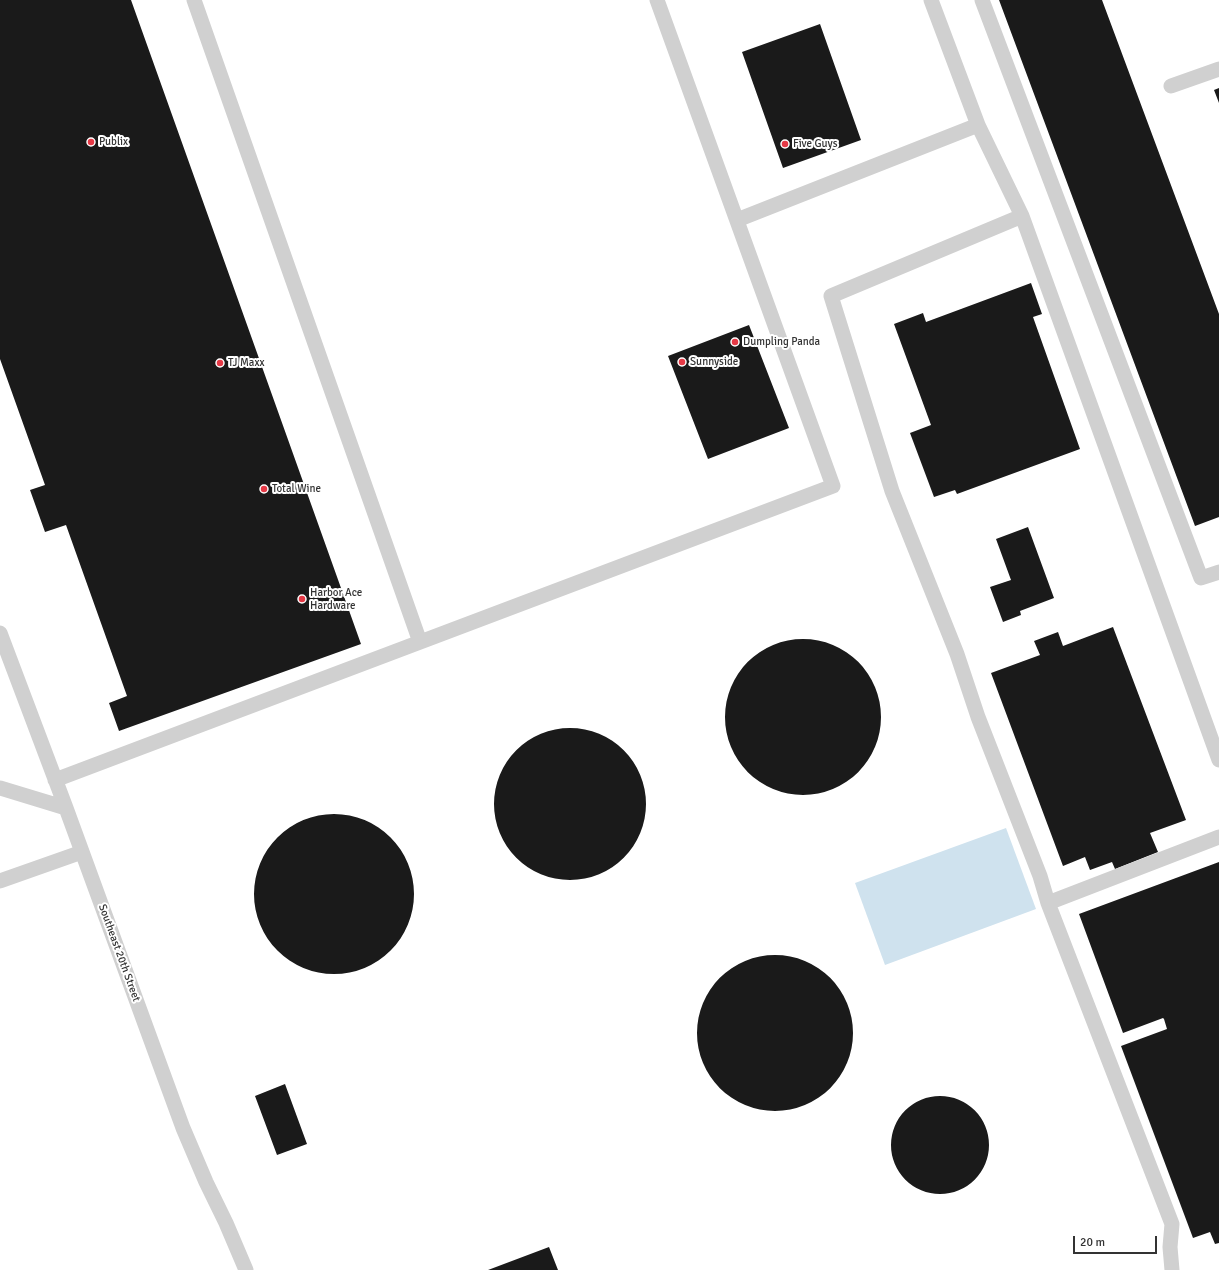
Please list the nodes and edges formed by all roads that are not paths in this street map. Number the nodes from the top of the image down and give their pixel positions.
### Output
1 (194, 0) edge
2 (657, 0) edge
3 (931, 0) edge
4 (982, 0) edge
5 (1219, 68) edge
6 (1171, 86) dead end
7 (978, 125) junction
8 (1022, 216) junction
9 (737, 220) junction
10 (1219, 572) edge
11 (0, 633) edge
12 (420, 642) junction
13 (1219, 760) edge
14 (55, 780) junction
15 (0, 788) edge
16 (66, 808) junction
17 (1219, 837) edge
18 (82, 852) junction
19 (0, 881) edge
20 (1048, 903) junction
21 (246, 1270) edge
22 (1172, 1270) edge

1 - 12 lane
2 - 9 lane
3 - 7 lane
4 - 10 lane
5 - 6 lane
7 - 8 lane
7 - 9 lane
8 - 13 lane
8 - 20 lane
9 - 12 lane
11 - 14 lane, Southeast 20th Street
12 - 14 lane
14 - 16 lane, Southeast 20th Street
15 - 16 lane
16 - 18 lane, Southeast 20th Street
17 - 20 lane
18 - 19 lane
18 - 21 lane, Southeast 20th Street
20 - 22 lane

